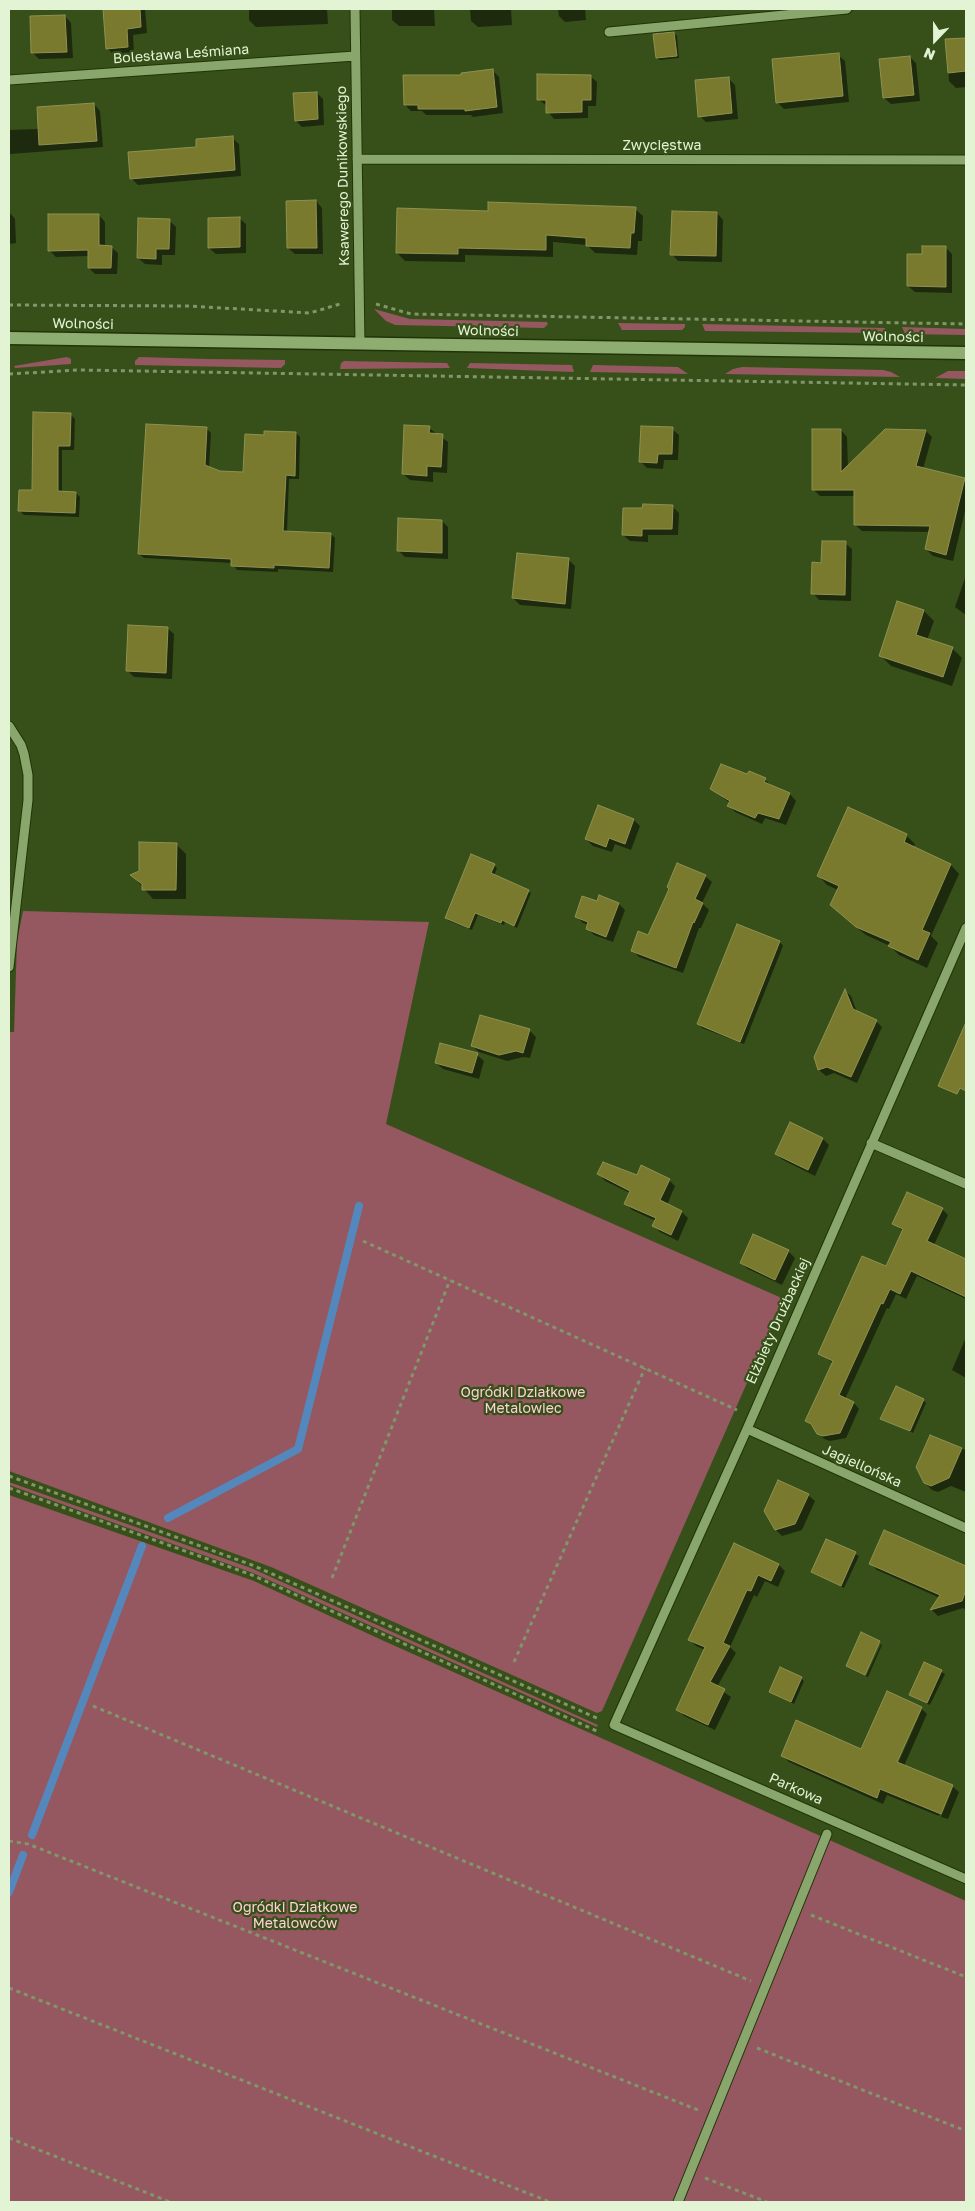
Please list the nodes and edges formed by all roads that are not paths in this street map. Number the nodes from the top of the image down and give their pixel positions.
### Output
1 (355, 9) edge
2 (847, 9) edge
3 (609, 32) dead end
4 (355, 56) junction
5 (9, 80) edge
6 (357, 159) junction
7 (966, 160) edge
8 (9, 338) edge
9 (360, 344) junction
10 (966, 353) edge
11 (9, 726) edge
12 (12, 910) edge
13 (966, 928) edge
14 (9, 967) edge
15 (871, 1143) junction
16 (966, 1184) edge
17 (746, 1429) junction
18 (966, 1528) edge
19 (614, 1724) joint
20 (827, 1834) dead end
21 (966, 1879) edge
22 (678, 2202) edge

1 - 4 street, Ksawerego Dunikowskiego
2 - 3 street
4 - 5 street, Bolesława Leśmiana
4 - 6 street, Ksawerego Dunikowskiego
6 - 7 street, Zwycięstwa
6 - 9 street, Ksawerego Dunikowskiego
8 - 9 main road, Wolności
9 - 10 main road, Wolności
11 - 12 street
12 - 14 street
13 - 15 street, Elżbiety Drużbackiej
15 - 16 street
15 - 17 street, Elżbiety Drużbackiej
17 - 18 street, Jagiellońska
17 - 19 street, Elżbiety Drużbackiej
19 - 21 street, Parkowa
20 - 22 street

